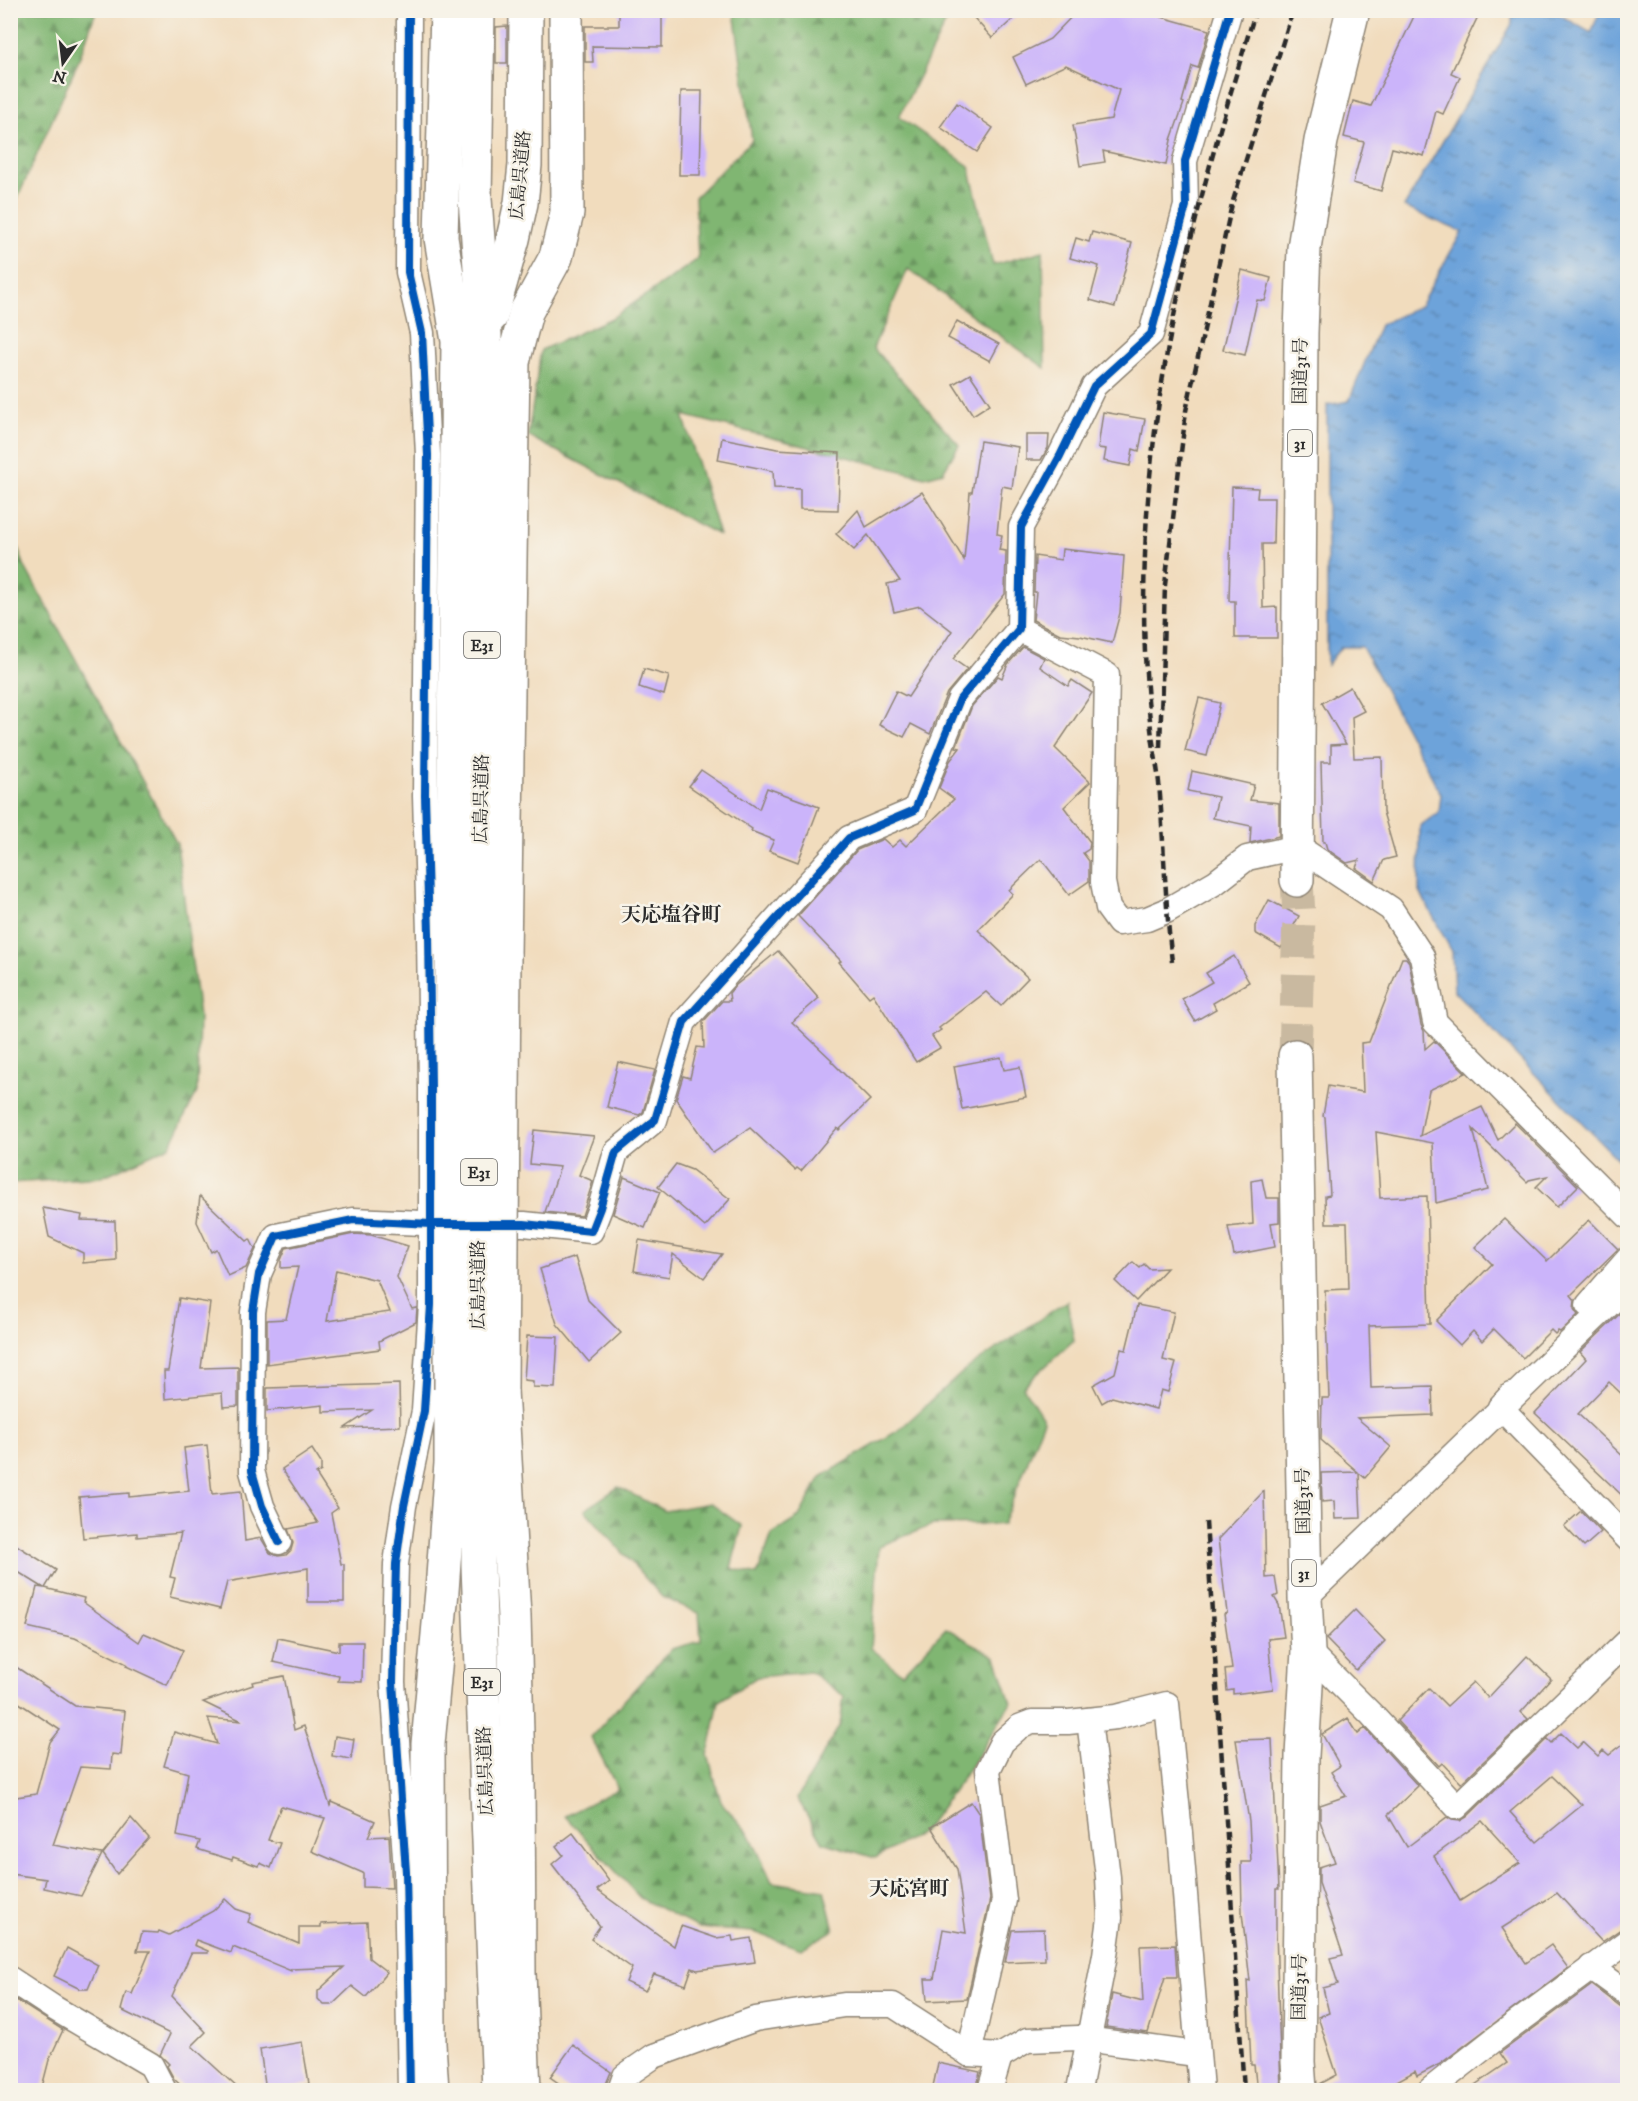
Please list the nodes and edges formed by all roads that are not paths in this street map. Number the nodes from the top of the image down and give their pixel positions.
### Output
1 (409, 10) edge
2 (447, 10) edge
3 (478, 10) edge
4 (526, 10) edge
5 (566, 10) edge
6 (1230, 10) edge
7 (1353, 10) edge
8 (485, 334) junction
9 (1019, 629) junction
10 (1298, 847) junction
11 (1297, 880) tunnel mouth
12 (478, 955) junction
13 (1295, 1056) tunnel mouth
14 (1628, 1216) edge
15 (431, 1224) junction
16 (1628, 1259) edge
17 (1628, 1286) edge
18 (477, 1390) junction
19 (1500, 1407) junction
20 (1628, 1539) edge
21 (279, 1542) dead end
22 (1305, 1598) junction
23 (1628, 1641) edge
24 (1308, 1651) junction
25 (1089, 1720) junction
26 (1628, 1941) edge
27 (1591, 1967) junction
28 (10, 1979) edge
29 (1628, 1994) edge
30 (1089, 2040) junction
31 (969, 2054) junction
32 (1196, 2054) junction
33 (1000, 2056) junction
34 (164, 2091) edge
35 (410, 2091) edge
36 (432, 2091) edge
37 (499, 2091) edge
38 (524, 2091) edge
39 (620, 2091) edge
40 (990, 2091) edge
41 (1078, 2091) edge
42 (1201, 2091) edge
43 (1300, 2091) edge
44 (1430, 2091) edge

1 - 15 street
2 - 12 highway
3 - 8 highway, 広島呉道路 / E31
4 - 8 highway, 広島呉道路 / E31
5 - 12 highway
6 - 9 street
7 - 10 highway, 国道31号 / 31
8 - 12 highway, 広島呉道路 / E31
9 - 10 street
9 - 15 street
10 - 11 highway, 国道31号 / 31
10 - 14 street
12 - 18 highway, bridge
12 - 18 highway, bridge
13 - 22 highway, 国道31号 / 31
15 - 21 street
15 - 35 street
16 - 19 street
17 - 19 street
18 - 36 highway
18 - 37 highway, 広島呉道路 / E31
18 - 38 highway
19 - 20 street
19 - 22 street
22 - 24 highway, 国道31号 / 31
23 - 24 street
24 - 43 highway, 国道31号 / 31
25 - 30 street
25 - 31 street
25 - 32 street
26 - 27 street
27 - 29 street
27 - 44 street
28 - 34 street
30 - 32 street
30 - 33 street
30 - 41 street
31 - 33 street
31 - 39 street
32 - 42 street
33 - 40 street

